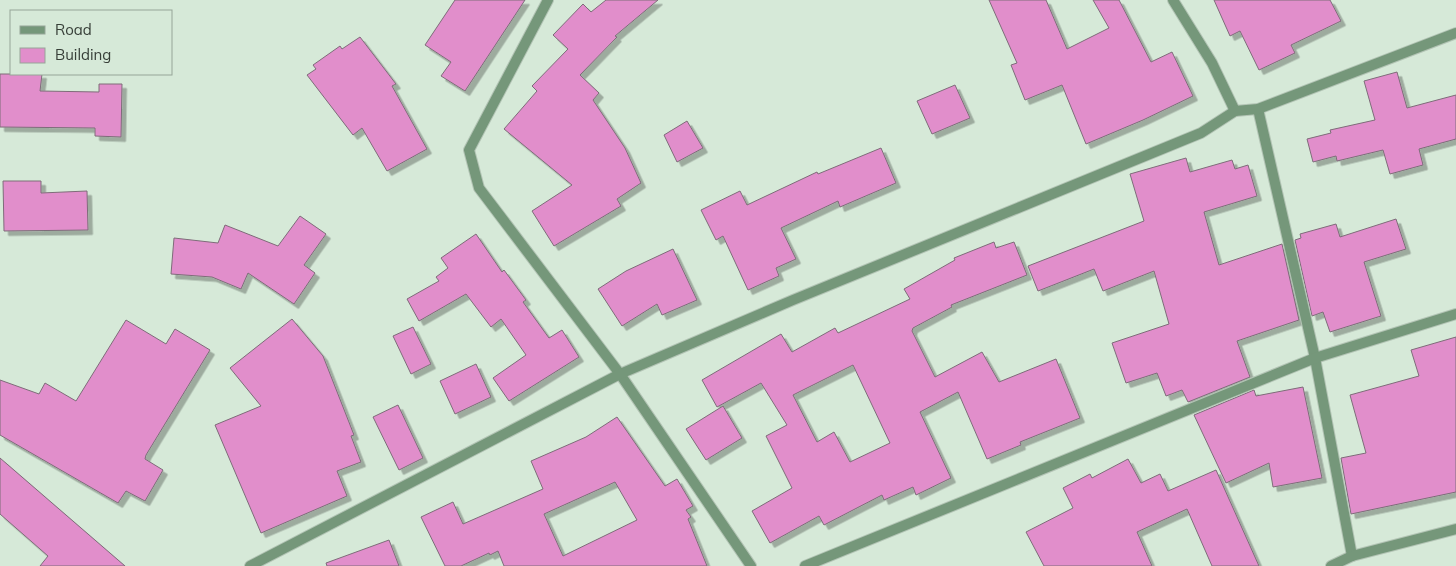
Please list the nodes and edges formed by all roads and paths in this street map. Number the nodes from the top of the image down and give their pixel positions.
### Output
1 (548, 0) edge
2 (1173, 0) edge
3 (1456, 33) edge
4 (1258, 109) junction
5 (1236, 111) junction
6 (1456, 314) edge
7 (1315, 358) junction
8 (620, 374) junction
9 (1456, 529) edge
10 (1352, 556) junction
11 (250, 566) edge
12 (751, 566) edge
13 (805, 566) edge
14 (1331, 566) edge

1 - 8 street
2 - 5 street
3 - 4 street
4 - 5 street
4 - 7 street
5 - 8 street
6 - 7 street
7 - 10 street
7 - 13 street
8 - 11 street
8 - 12 street
9 - 10 street
10 - 14 street

